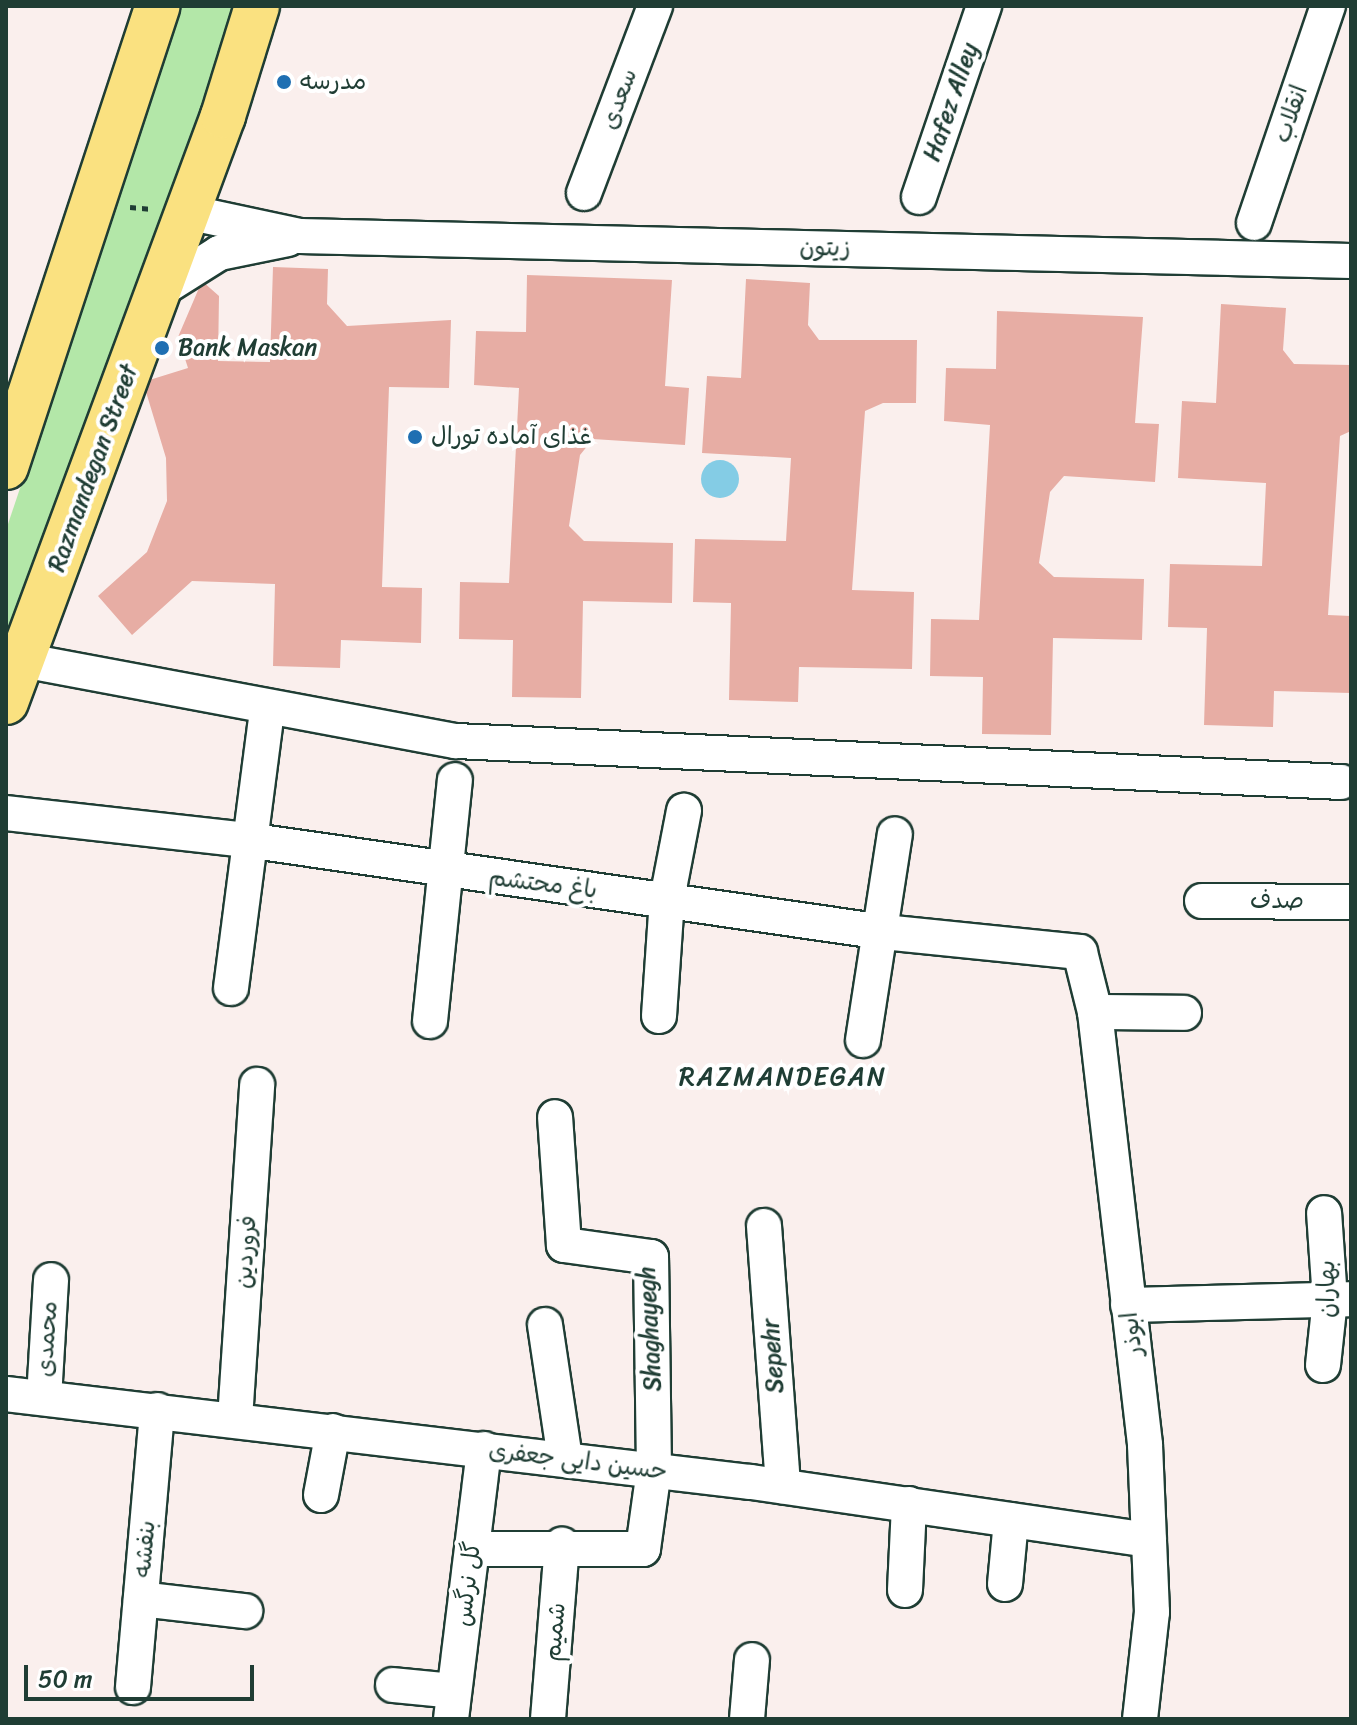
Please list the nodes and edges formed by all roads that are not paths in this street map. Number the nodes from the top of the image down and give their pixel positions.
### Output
1 (158, 6) edge
2 (257, 6) edge
3 (655, 6) edge
4 (984, 6) edge
5 (1328, 6) edge
6 (584, 193) dead end
7 (919, 197) dead end
8 (187, 212) junction
9 (1254, 223) dead end
10 (300, 236) junction
11 (1351, 261) edge
12 (159, 291) junction
13 (6, 467) edge
14 (22, 660) junction
15 (6, 702) edge
16 (266, 718) dead end
17 (455, 780) dead end
18 (1341, 782) dead end
19 (684, 811) dead end
20 (6, 813) edge
21 (895, 834) dead end
22 (247, 840) junction
23 (446, 872) junction
24 (667, 899) junction
25 (1202, 901) dead end
26 (1351, 902) edge
27 (883, 932) junction
28 (1080, 952) joint
29 (231, 988) dead end
30 (1095, 1012) junction
31 (1184, 1013) dead end
32 (659, 1016) dead end
33 (430, 1021) dead end
34 (863, 1040) dead end
35 (257, 1085) dead end
36 (555, 1117) dead end
37 (1324, 1213) dead end
38 (764, 1226) dead end
39 (51, 1280) dead end
40 (1341, 1300) edge
41 (1128, 1305) junction
42 (545, 1325) dead end
43 (1323, 1365) dead end
44 (6, 1394) edge
45 (44, 1398) junction
46 (157, 1410) junction
47 (235, 1419) junction
48 (333, 1431) junction
49 (484, 1449) junction
50 (565, 1459) junction
51 (654, 1470) junction
52 (783, 1486) junction
53 (321, 1495) dead end
54 (909, 1504) junction
55 (1011, 1520) junction
56 (1149, 1540) junction
57 (562, 1545) junction
58 (472, 1549) junction
59 (1005, 1584) dead end
60 (905, 1590) dead end
61 (141, 1599) junction
62 (245, 1611) dead end
63 (752, 1660) dead end
64 (393, 1685) dead end
65 (133, 1687) dead end
66 (453, 1705) edge
67 (548, 1719) edge
68 (747, 1719) edge
69 (1140, 1719) edge

1 - 13 main road
2 - 8 main road, Razmandegan Street
3 - 6 street, سعدی
4 - 7 street, Hafez Alley
5 - 9 street, انقلاب
8 - 10 street
8 - 12 main road, Razmandegan Street
10 - 11 street, زیتون
10 - 12 street
12 - 14 main road, Razmandegan Street
14 - 15 main road, Razmandegan Street
14 - 18 street
16 - 22 street
17 - 23 street
19 - 24 street
20 - 22 street, باغ محتشم
21 - 27 street
22 - 23 street, باغ محتشم
22 - 29 street
23 - 24 street, باغ محتشم
23 - 33 street
24 - 27 street, باغ محتشم
24 - 32 street
25 - 26 street, صدف
27 - 28 street, باغ محتشم
27 - 34 street
28 - 30 street, ابوذر
30 - 31 street
30 - 41 street, ابوذر
35 - 47 street, فروردین
36 - 51 street, Shaghayegh
37 - 40 street, بهاران
38 - 52 street, Sepehr
39 - 45 street, محمدی
40 - 41 street
40 - 43 street, بهاران
41 - 56 street, ابوذر
42 - 50 street
44 - 45 street, حسین دایی جعفری
45 - 46 street, حسین دایی جعفری
46 - 47 street, حسین دایی جعفری
46 - 61 street, بنفشه
47 - 48 street, حسین دایی جعفری
48 - 49 street, حسین دایی جعفری
48 - 53 street
49 - 50 street, حسین دایی جعفری
49 - 58 street, گل نرگس
50 - 51 street, حسین دایی جعفری
51 - 52 street, حسین دایی جعفری
51 - 57 street
52 - 54 street, حسین دایی جعفری
54 - 55 street, حسین دایی جعفری
54 - 60 street
55 - 56 street, حسین دایی جعفری
55 - 59 street
56 - 69 street, ابوذر
57 - 58 street
57 - 67 street, شمیم
58 - 66 street, گل نرگس
61 - 62 street
61 - 65 street, بنفشه
63 - 68 street
64 - 66 street

